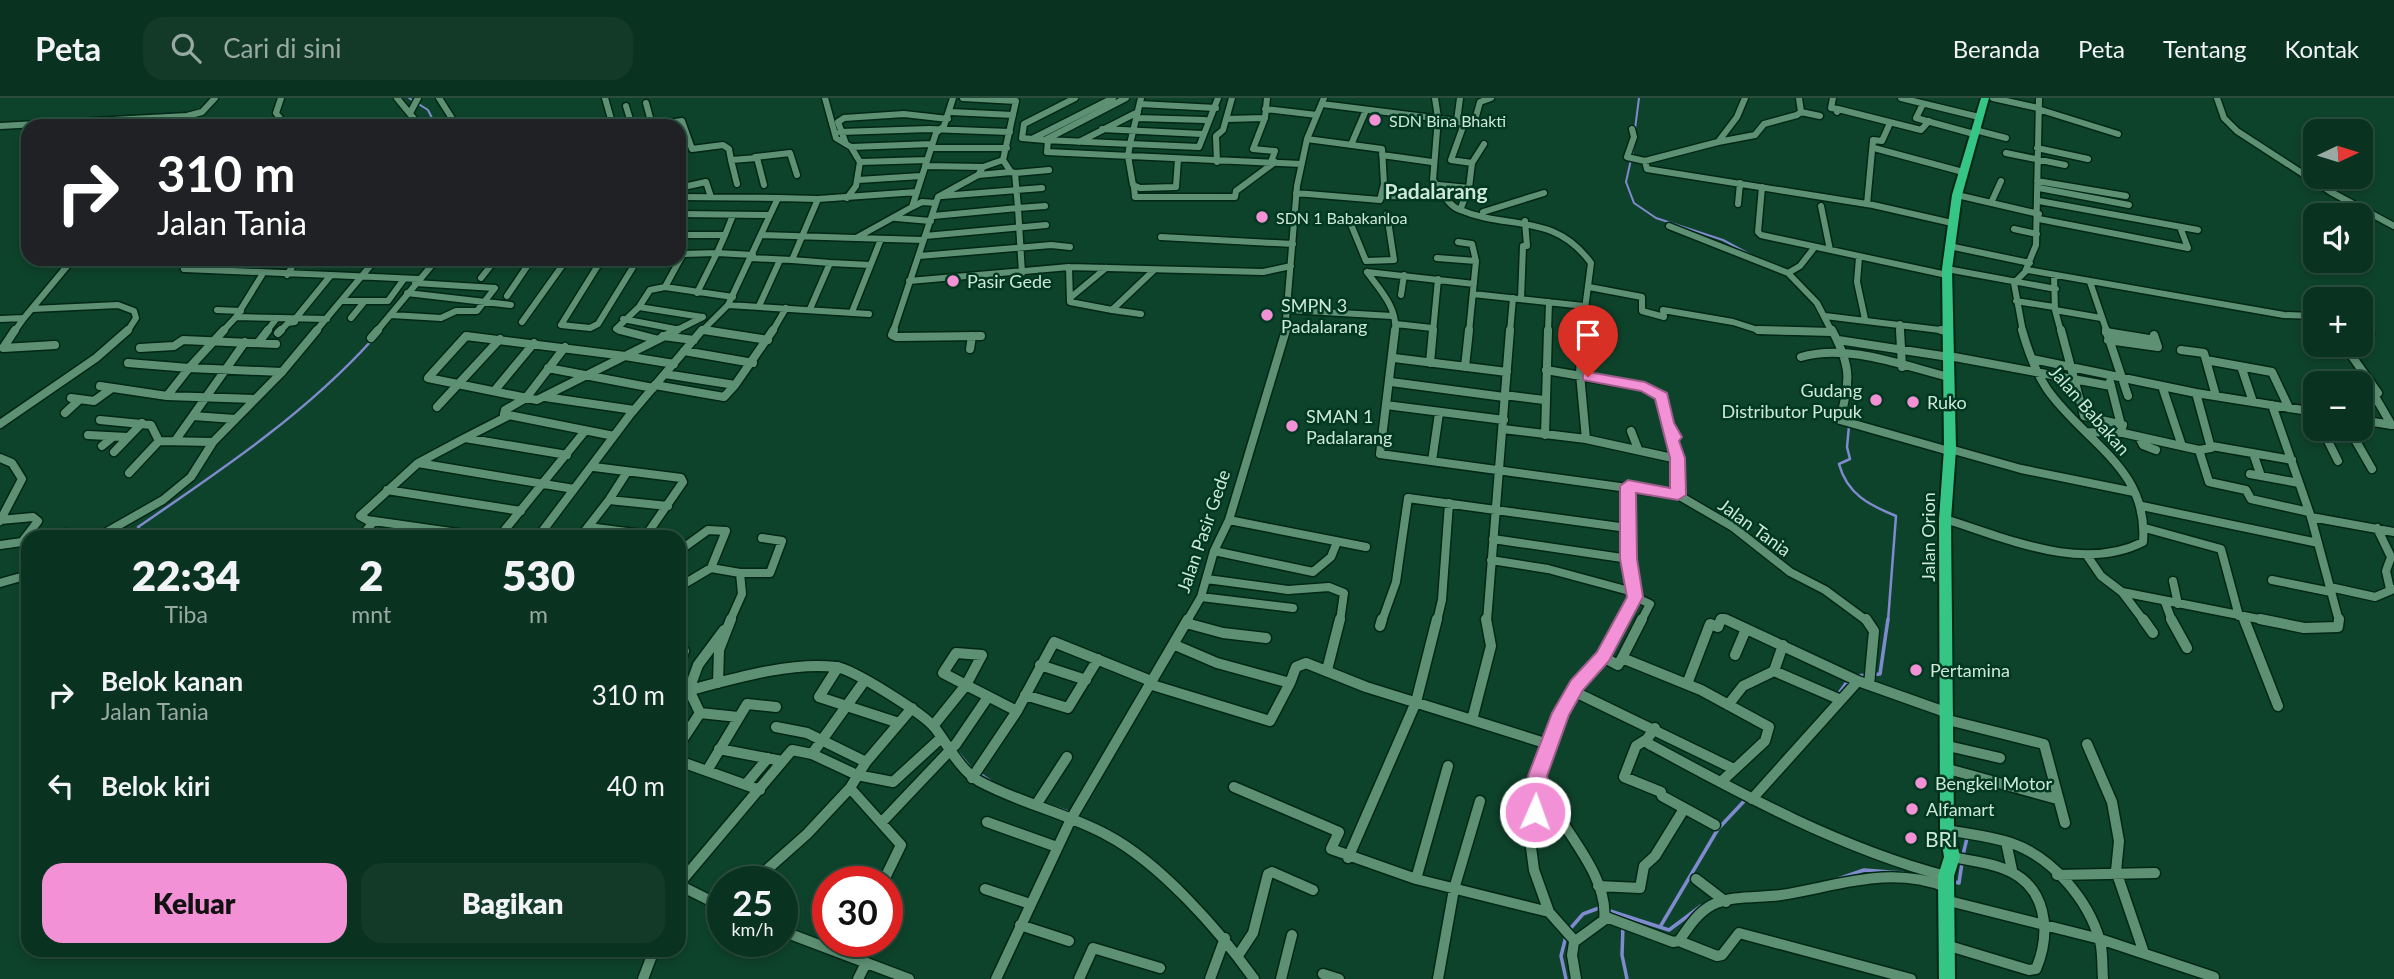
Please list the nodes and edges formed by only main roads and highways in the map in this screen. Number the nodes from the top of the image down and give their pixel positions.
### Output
1 (1985, 98) edge
2 (1947, 979) edge

1 - 2 highway, Jalan Orion

